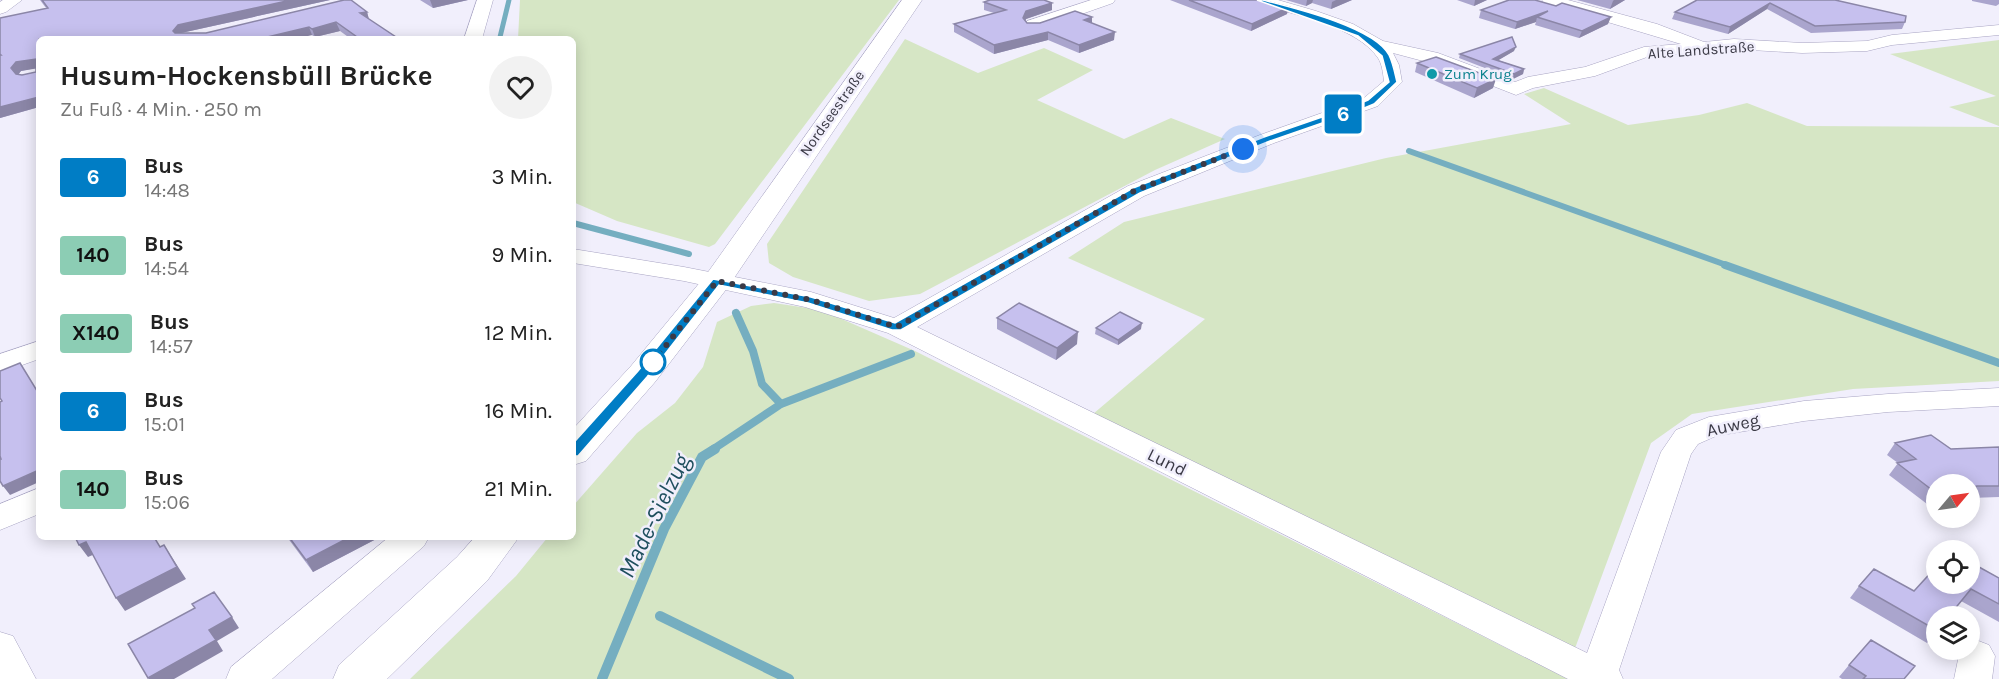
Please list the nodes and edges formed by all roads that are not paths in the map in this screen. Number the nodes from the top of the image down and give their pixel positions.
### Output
1 (14, 0) edge
2 (485, 0) edge
3 (912, 0) edge
4 (1107, 0) edge
5 (1260, 0) edge
6 (1550, 0) edge
7 (0, 9) edge
8 (1033, 25) edge
9 (1999, 30) edge
10 (474, 36) edge
11 (1378, 46) junction
12 (1705, 46) junction
13 (576, 257) edge
14 (717, 281) junction
15 (897, 327) junction
16 (36, 350) edge
17 (0, 364) edge
18 (1999, 397) edge
19 (576, 449) edge
20 (36, 501) edge
21 (0, 518) edge
22 (408, 540) edge
23 (496, 540) edge
24 (0, 647) edge
25 (1601, 678) edge
26 (17, 679) edge
27 (244, 679) edge
28 (356, 679) edge

1 - 7 street
2 - 10 street
3 - 14 main road, Nordseestraße
4 - 8 street
5 - 11 street
6 - 12 street
9 - 12 street, Alte Landstraße
11 - 12 street, Alte Landstraße
11 - 15 street
13 - 14 street, Lund
14 - 15 street, Lund
14 - 19 main road, Nordseestraße
15 - 25 street, Lund
16 - 17 street
18 - 25 street, Auweg
20 - 21 street
22 - 27 street
23 - 28 main road
24 - 26 street

